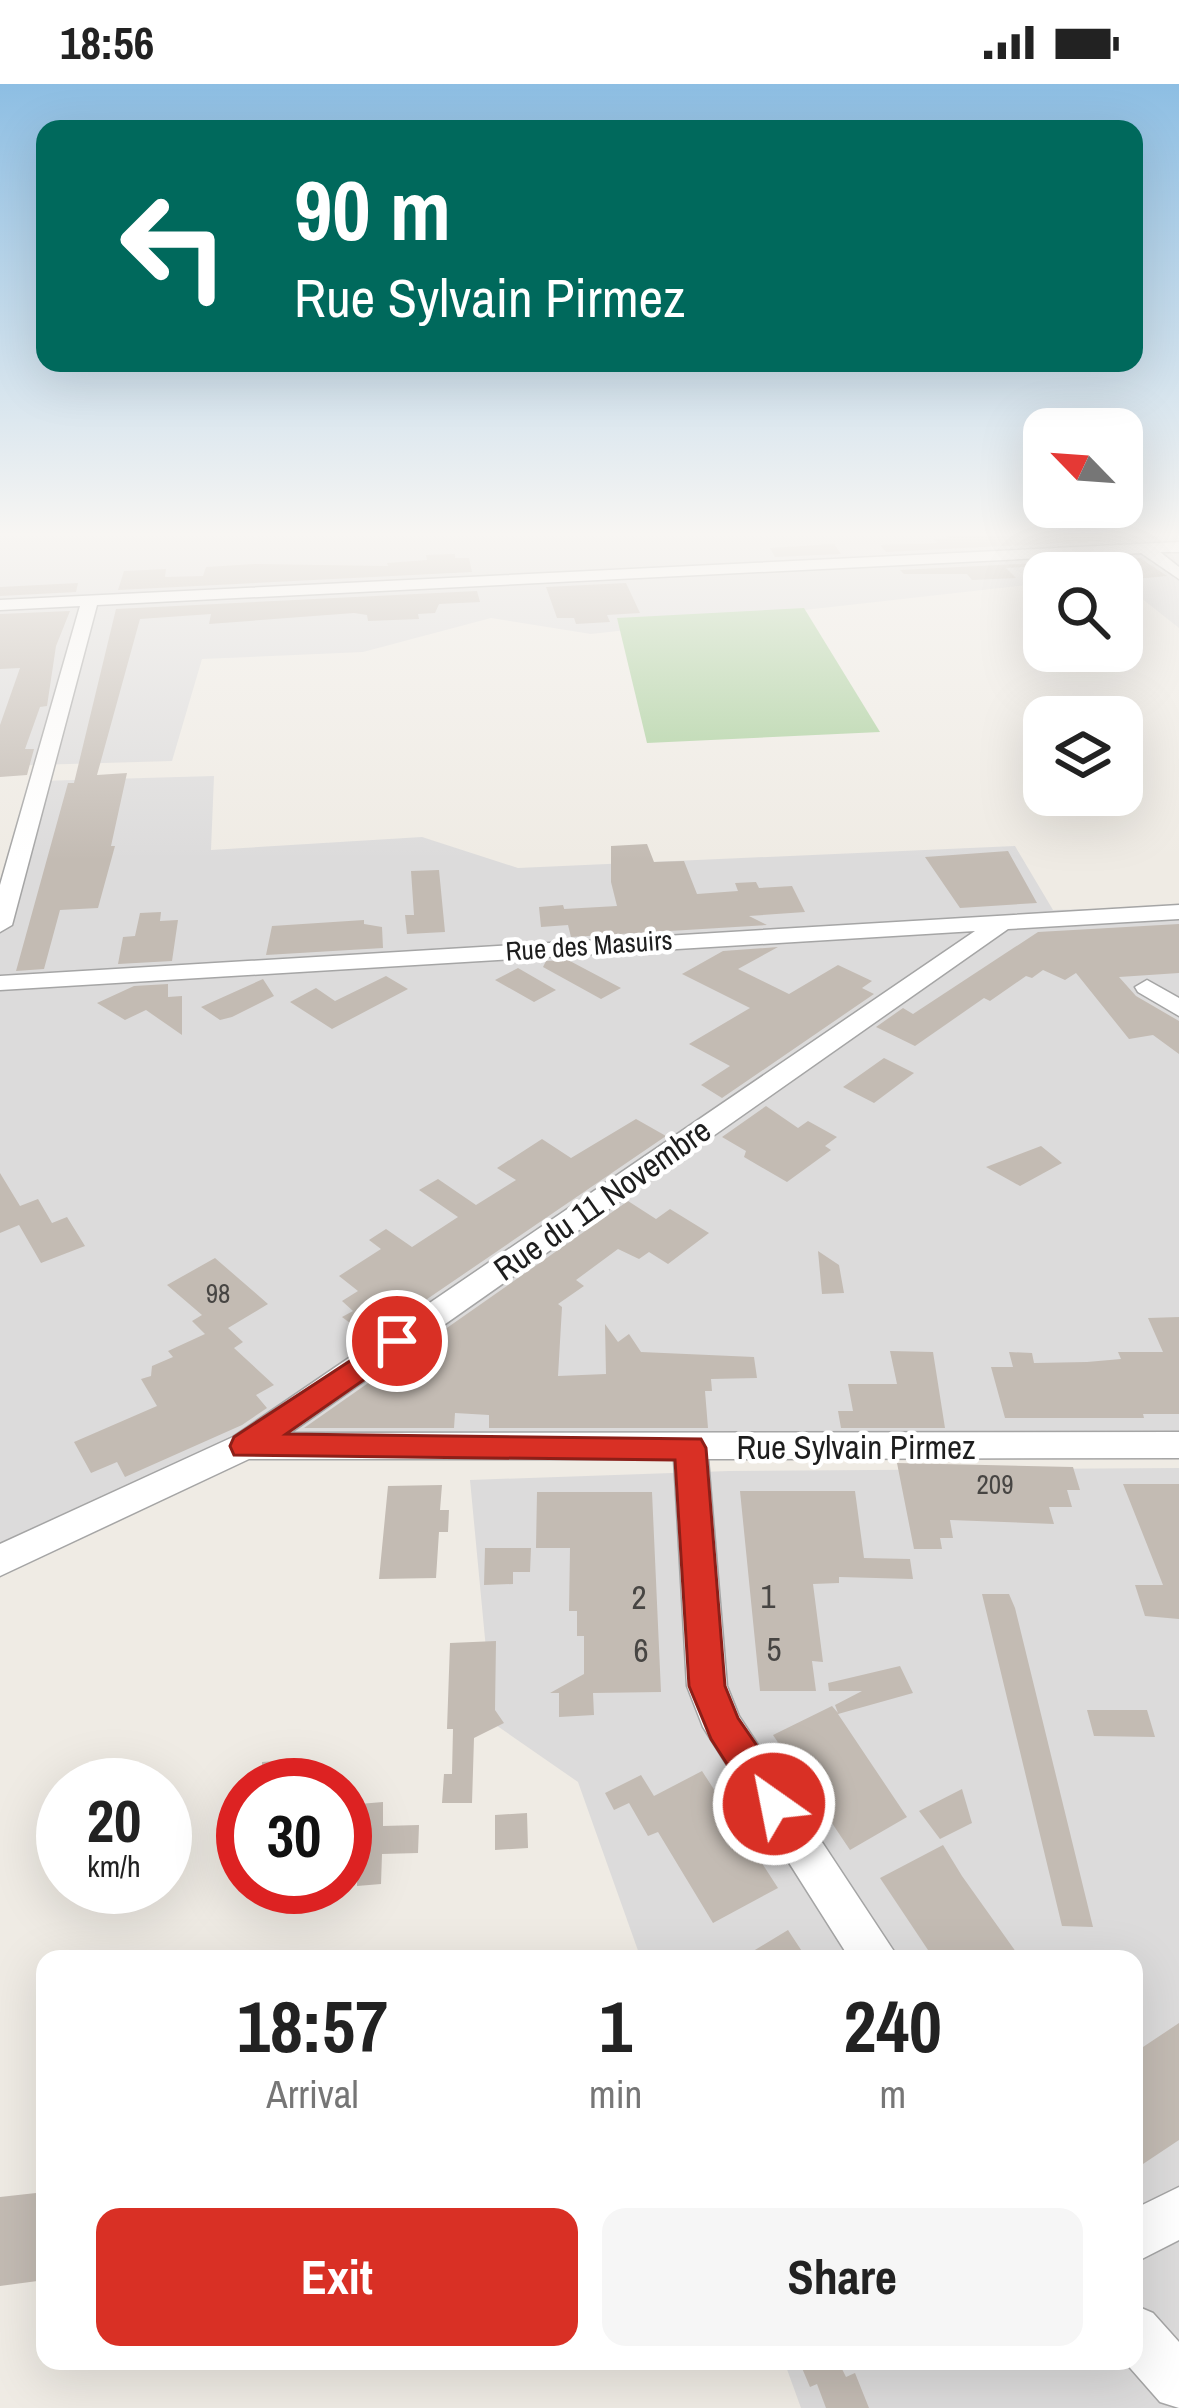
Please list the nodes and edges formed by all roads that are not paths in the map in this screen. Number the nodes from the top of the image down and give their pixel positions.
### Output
1 (78, 643) edge
2 (1179, 912) edge
3 (1005, 921) junction
4 (0, 926) edge
5 (0, 982) edge
6 (1148, 987) dead end
7 (1179, 1010) edge
8 (1179, 1445) edge
9 (245, 1446) junction
10 (690, 1448) junction
11 (0, 1562) edge
12 (870, 1950) edge
13 (1179, 2212) edge
14 (1143, 2232) edge
15 (1143, 2342) edge
16 (1179, 2383) edge

1 - 4 street
2 - 3 street, Rue des Masuirs
3 - 5 street, Rue des Masuirs
3 - 9 street, Rue du 11 Novembre
6 - 7 street
8 - 10 street, Rue Sylvain Pirmez
9 - 10 street, Rue Sylvain Pirmez
9 - 11 street, Rue du 11 Novembre
10 - 12 street
13 - 14 street
15 - 16 street

